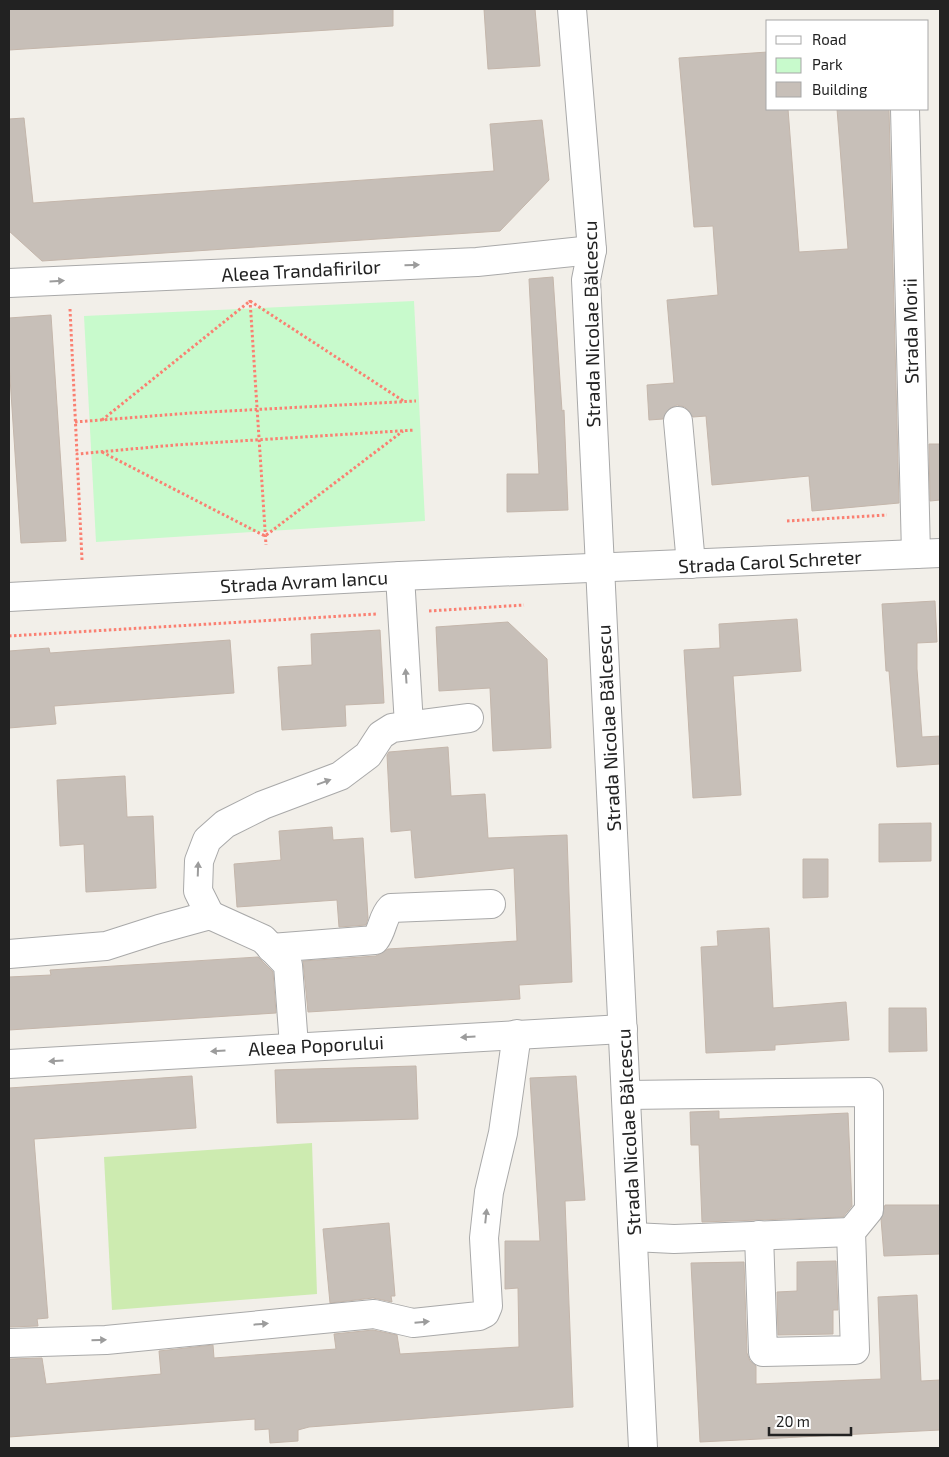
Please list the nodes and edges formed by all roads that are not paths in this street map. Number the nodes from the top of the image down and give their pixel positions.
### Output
1 (572, 9) edge
2 (905, 110) edge
3 (592, 250) junction
4 (9, 283) edge
5 (678, 421) dead end
6 (928, 553) edge
7 (691, 564) junction
8 (599, 569) junction
9 (400, 576) junction
10 (9, 597) edge
11 (469, 718) dead end
12 (409, 725) junction
13 (491, 904) dead end
14 (210, 915) junction
15 (271, 948) junction
16 (9, 954) edge
17 (623, 1029) junction
18 (517, 1034) junction
19 (294, 1046) junction
20 (9, 1064) edge
21 (626, 1095) junction
22 (850, 1232) junction
23 (758, 1235) junction
24 (633, 1237) junction
25 (9, 1343) edge
26 (643, 1448) edge

1 - 3 street, Strada Nicolae Bălcescu
2 - 6 street, Strada Morii
4 -> 3 street, Aleea Trandafirilor
3 - 8 street, Strada Nicolae Bălcescu
5 - 7 street
6 - 7 street, Strada Carol Schreter
7 - 8 street, Strada Carol Schreter
8 - 9 street, Strada Avram Iancu
8 - 17 street, Strada Nicolae Bălcescu
9 - 10 street, Strada Avram Iancu
12 -> 9 street
11 - 12 street
14 -> 12 street
13 - 15 street
14 - 15 street
14 - 16 street
15 - 19 street
17 - 18 street, Aleea Poporului
17 - 21 street, Strada Nicolae Bălcescu
18 -> 19 street, Aleea Poporului
25 -> 18 street
19 -> 20 street, Aleea Poporului
21 - 22 street
21 - 24 street, Strada Nicolae Bălcescu
22 - 23 street
22 - 23 street
23 - 24 street
24 - 26 street, Strada Nicolae Bălcescu

